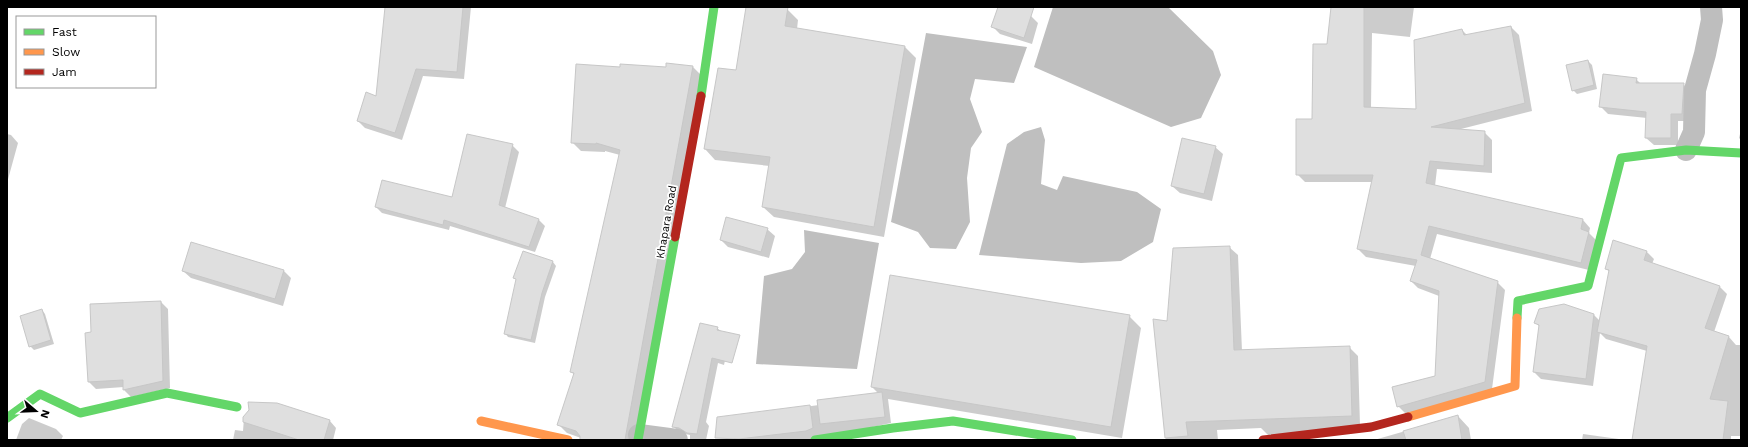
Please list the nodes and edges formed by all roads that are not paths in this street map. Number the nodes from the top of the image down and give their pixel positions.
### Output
1 (714, 7) edge
2 (1711, 7) edge
3 (1686, 150) junction
4 (1741, 153) edge
5 (236, 407) dead end
6 (7, 418) edge
7 (481, 421) dead end
8 (1372, 434) edge
9 (638, 438) edge
10 (568, 440) edge
11 (677, 440) edge
12 (815, 440) edge
13 (1072, 440) edge
14 (1263, 440) edge

1 - 9 street, Khapara Road
2 - 3 street
3 - 4 street
3 - 8 street
5 - 6 street
7 - 10 street
8 - 14 street
9 - 11 street
12 - 13 street

